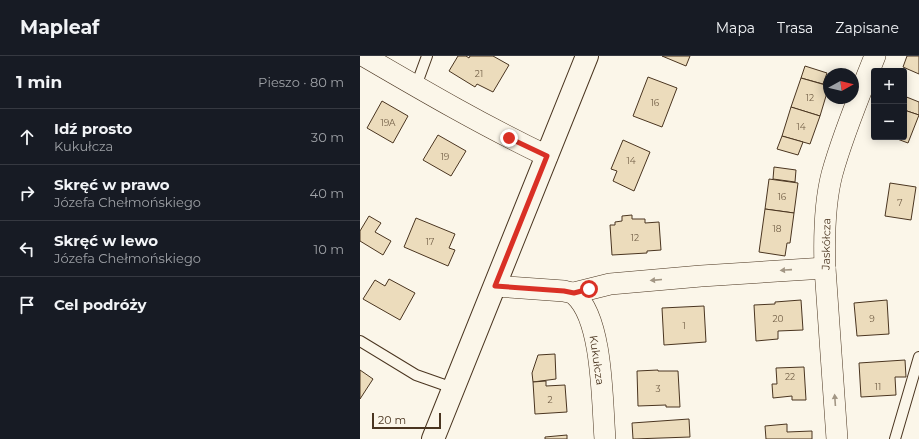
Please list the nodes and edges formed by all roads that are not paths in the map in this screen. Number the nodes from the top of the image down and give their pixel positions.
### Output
1 (364, 56) edge
2 (427, 56) edge
3 (587, 56) edge
4 (875, 56) edge
5 (416, 86) junction
6 (547, 156) junction
7 (825, 268) junction
8 (495, 286) junction
9 (574, 293) junction
10 (360, 341) edge
11 (919, 357) edge
12 (453, 388) junction
13 (433, 439) edge
14 (605, 439) edge
15 (838, 439) edge
16 (895, 439) edge

1 - 5 street
2 - 5 lane
3 - 6 street
4 - 7 street, Jaskółcza
5 - 6 street
6 - 8 street
7 -> 9 street
15 -> 7 street, Jaskółcza
8 - 9 street
8 - 12 street
9 - 14 street, Kukułcza
10 - 12 lane
11 - 16 lane
12 - 13 street

